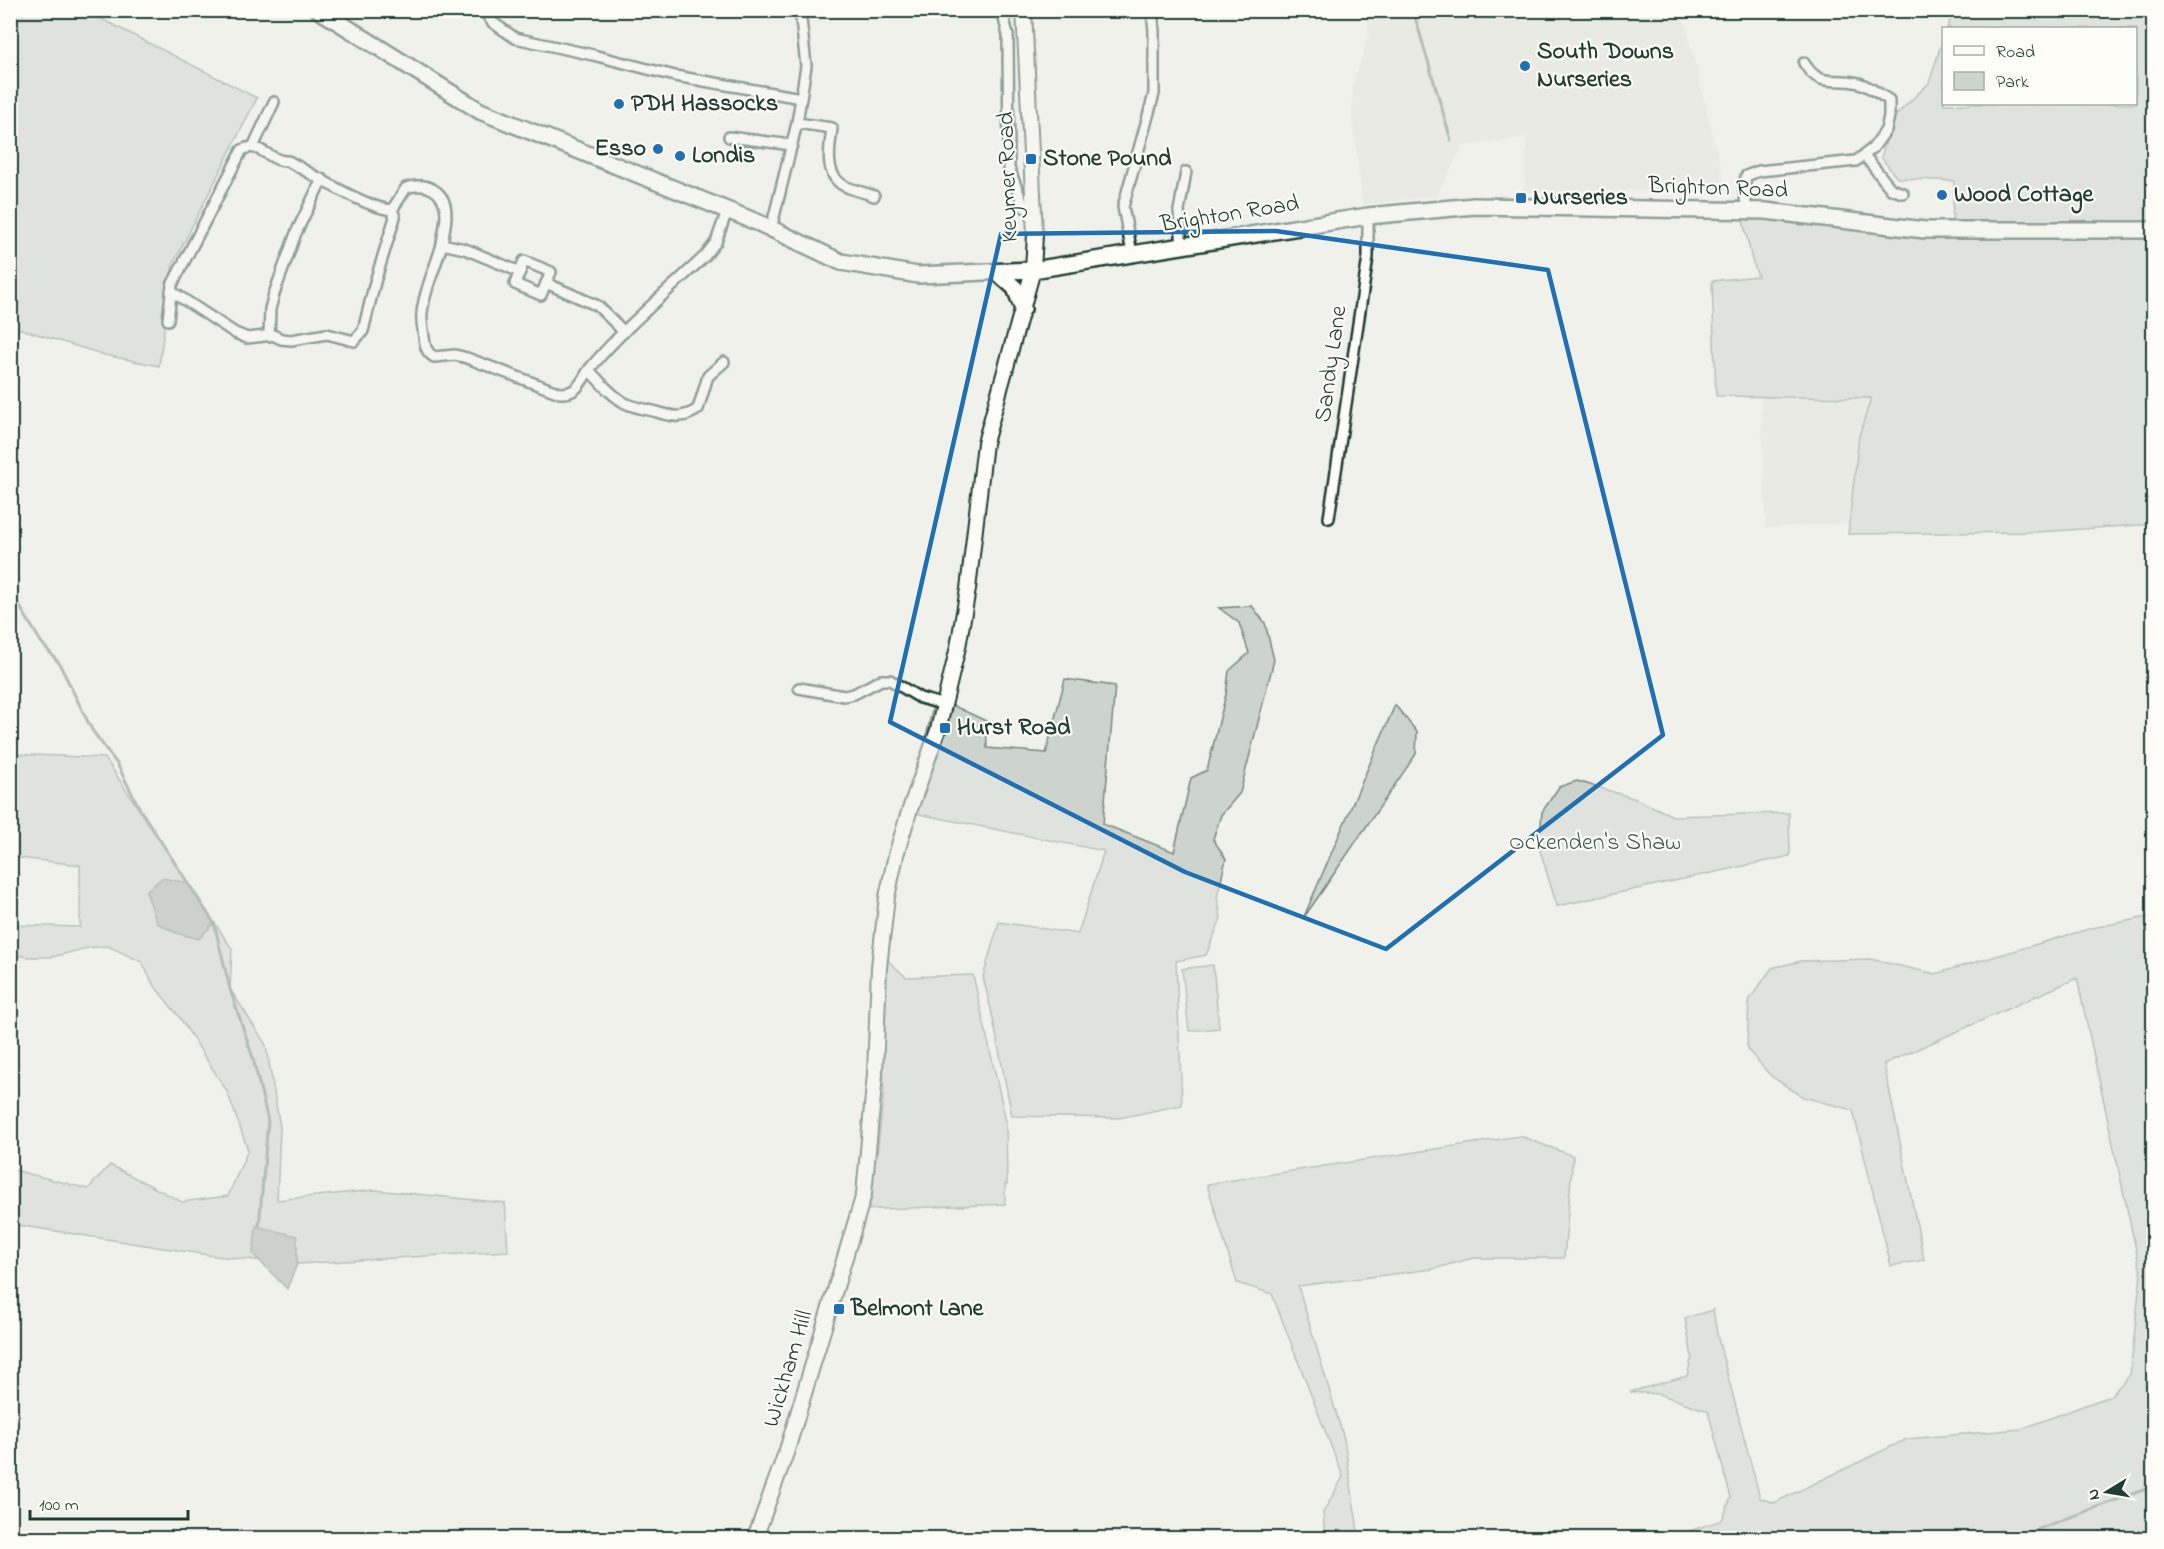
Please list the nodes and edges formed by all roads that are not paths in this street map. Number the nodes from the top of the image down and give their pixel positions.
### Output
1 (319, 10) edge
2 (484, 10) edge
3 (800, 10) edge
4 (1002, 10) edge
5 (1024, 10) edge
6 (1152, 10) edge
7 (1804, 63) dead end
8 (801, 98) junction
9 (274, 102) dead end
10 (797, 123) junction
11 (729, 137) dead end
12 (792, 145) junction
13 (253, 147) junction
14 (1864, 155) junction
15 (1186, 172) dead end
16 (322, 179) junction
17 (1903, 193) dead end
18 (874, 196) dead end
19 (392, 210) junction
20 (727, 211) junction
21 (1748, 211) junction
22 (1035, 212) junction
23 (1368, 216) junction
24 (771, 229) junction
25 (2154, 230) edge
26 (442, 244) junction
27 (1182, 246) junction
28 (1132, 253) junction
29 (1033, 270) junction
30 (520, 272) junction
31 (998, 273) junction
32 (546, 283) junction
33 (171, 291) junction
34 (1023, 309) junction
35 (168, 320) dead end
36 (624, 332) junction
37 (269, 336) junction
38 (724, 362) dead end
39 (590, 370) junction
40 (1329, 518) dead end
41 (799, 688) dead end
42 (945, 705) junction
43 (755, 1539) edge

1 - 20 main road, Brighton Road
2 - 8 street
3 - 8 street
4 - 22 street
5 - 22 main road, Keymer Road
6 - 28 street
7 - 14 street
8 - 10 street
9 - 13 street
10 - 12 street
10 - 18 street
11 - 12 street
12 - 24 street
13 - 16 street
13 - 33 street
14 - 17 street
14 - 21 street
15 - 27 street
16 - 19 street
16 - 37 street
19 - 26 street
19 - 37 street
20 - 24 main road, Brighton Road
20 - 36 street
21 - 23 main road, Brighton Road
21 - 25 main road, Brighton Road
22 - 29 main road, Keymer Road
23 - 27 main road, Brighton Road
23 - 40 street, Sandy Lane
24 - 31 main road, Brighton Road
26 - 30 street
26 - 39 street
27 - 28 main road, Brighton Road
28 - 29 main road, Brighton Road
29 - 31 main road, Brighton Road
29 - 34 main road
30 - 32 street
30 - 32 street
31 - 34 main road
32 - 36 street
33 - 35 street
33 - 37 street
34 - 42 main road
36 - 39 street
38 - 39 street
41 - 42 street
42 - 43 main road, Wickham Hill

